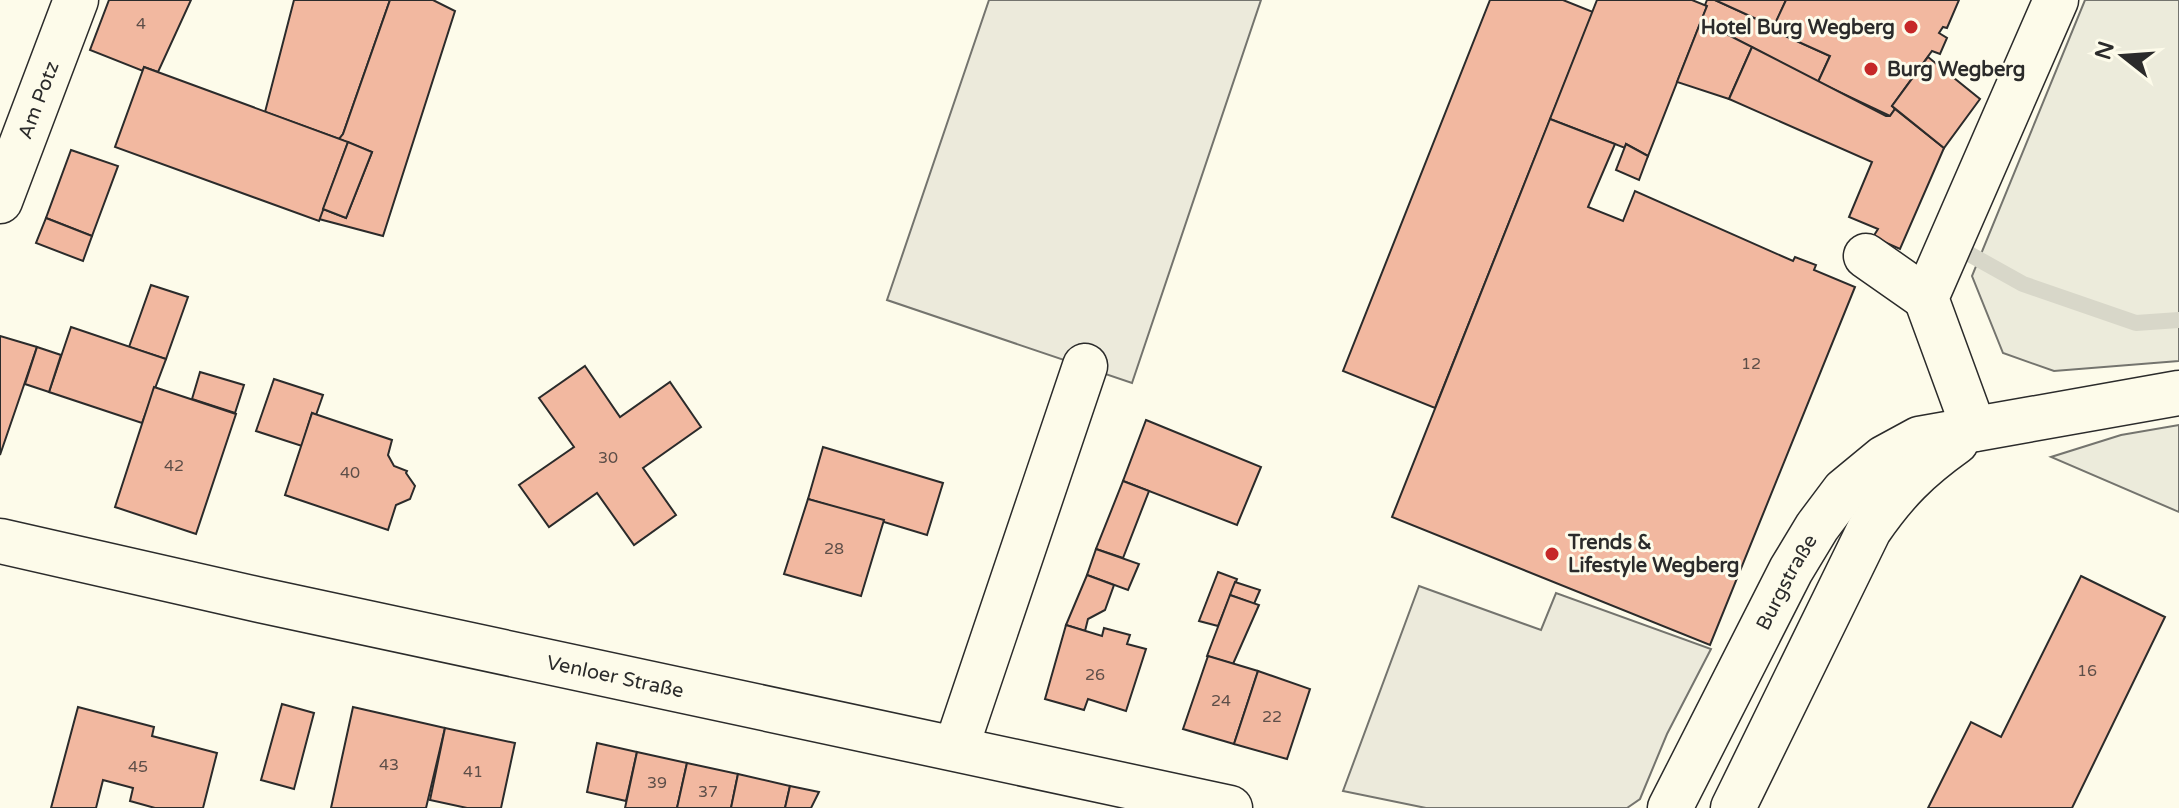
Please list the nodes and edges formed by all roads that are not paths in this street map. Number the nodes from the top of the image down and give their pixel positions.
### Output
1 (76, 0) edge
2 (2056, 0) edge
3 (0, 201) edge
4 (1866, 256) dead end
5 (1934, 280) junction
6 (1085, 366) dead end
7 (2179, 393) edge
8 (1974, 429) junction
9 (0, 541) edge
10 (956, 748) junction
11 (1230, 808) edge
12 (1670, 808) edge
13 (1733, 808) edge

1 - 3 street, Am Potz
2 - 5 street
4 - 5 street
5 - 8 street
6 - 10 street
7 - 8 street, Burgstraße
8 - 12 street, Burgstraße
8 - 13 street, Burgstraße
9 - 10 street, Venloer Straße
10 - 11 street, Venloer Straße

